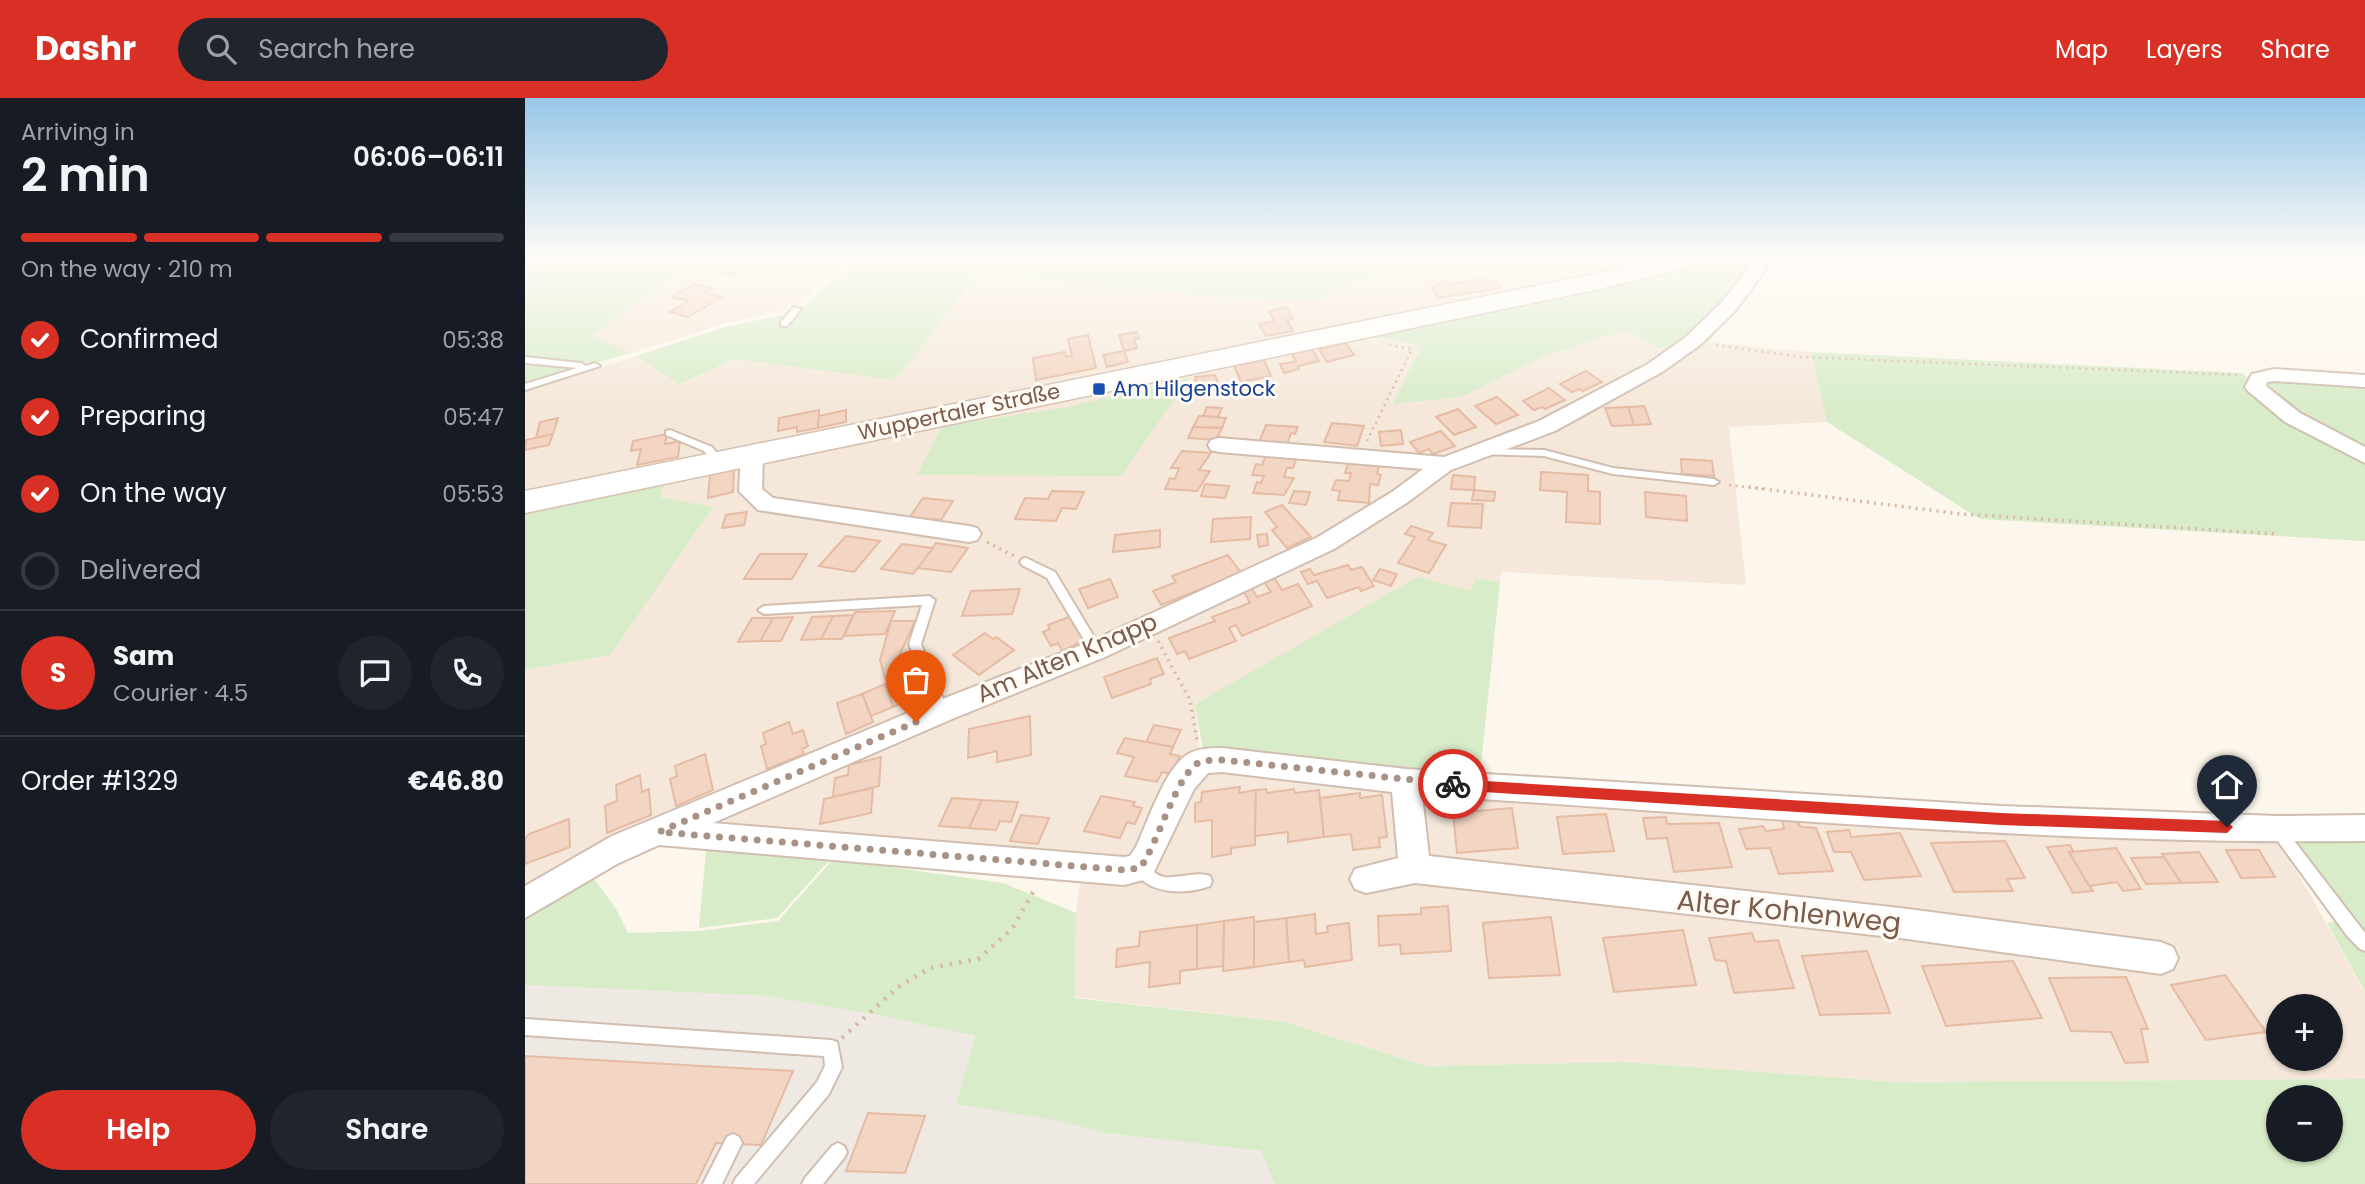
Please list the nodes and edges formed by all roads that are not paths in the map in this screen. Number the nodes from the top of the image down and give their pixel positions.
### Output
1 (1470, 308) edge
2 (1727, 308) edge
3 (797, 309) dead end
4 (784, 324) dead end
5 (525, 360) edge
6 (595, 366) joint
7 (2365, 382) edge
8 (525, 387) edge
9 (670, 433) dead end
10 (1219, 445) dead end
11 (1476, 452) junction
12 (752, 455) junction
13 (2365, 456) edge
14 (718, 461) junction
15 (1446, 464) junction
16 (1714, 482) road end
17 (525, 502) edge
18 (969, 534) road end
19 (1026, 562) road end
20 (764, 610) dead end
21 (1096, 650) junction
22 (942, 711) junction
23 (1406, 781) junction
24 (2365, 828) edge
25 (2277, 829) junction
26 (659, 832) junction
27 (1140, 868) junction
28 (1415, 869) junction
29 (1366, 879) dead end
30 (1205, 881) dead end
31 (525, 903) edge
32 (2365, 944) edge
33 (2161, 958) dead end
34 (525, 1027) edge
35 (733, 1143) dead end
36 (838, 1152) dead end
37 (712, 1184) edge
38 (742, 1184) edge
39 (811, 1184) edge

1 - 12 main road, Wuppertaler Straße
2 - 11 street, Am Alten Knapp
3 - 4 lane
5 - 6 lane
6 - 8 lane
7 - 13 street
9 - 14 lane
10 - 15 street, Am Alten Knapp
11 - 15 street, Am Alten Knapp
11 - 16 lane
12 - 14 main road, Wuppertaler Straße
12 - 18 street
14 - 17 main road, Wuppertaler Straße
15 - 21 street, Am Alten Knapp
19 - 21 lane
20 - 22 lane
21 - 22 street, Am Alten Knapp
22 - 26 street, Am Alten Knapp
23 - 25 street
23 - 27 street
23 - 28 street
24 - 25 street
25 - 32 lane
26 - 27 street
26 - 31 street, Am Alten Knapp
27 - 30 lane
28 - 29 street, Alter Kohlenweg
28 - 33 street, Alter Kohlenweg
34 - 38 lane
35 - 37 lane
36 - 39 lane

